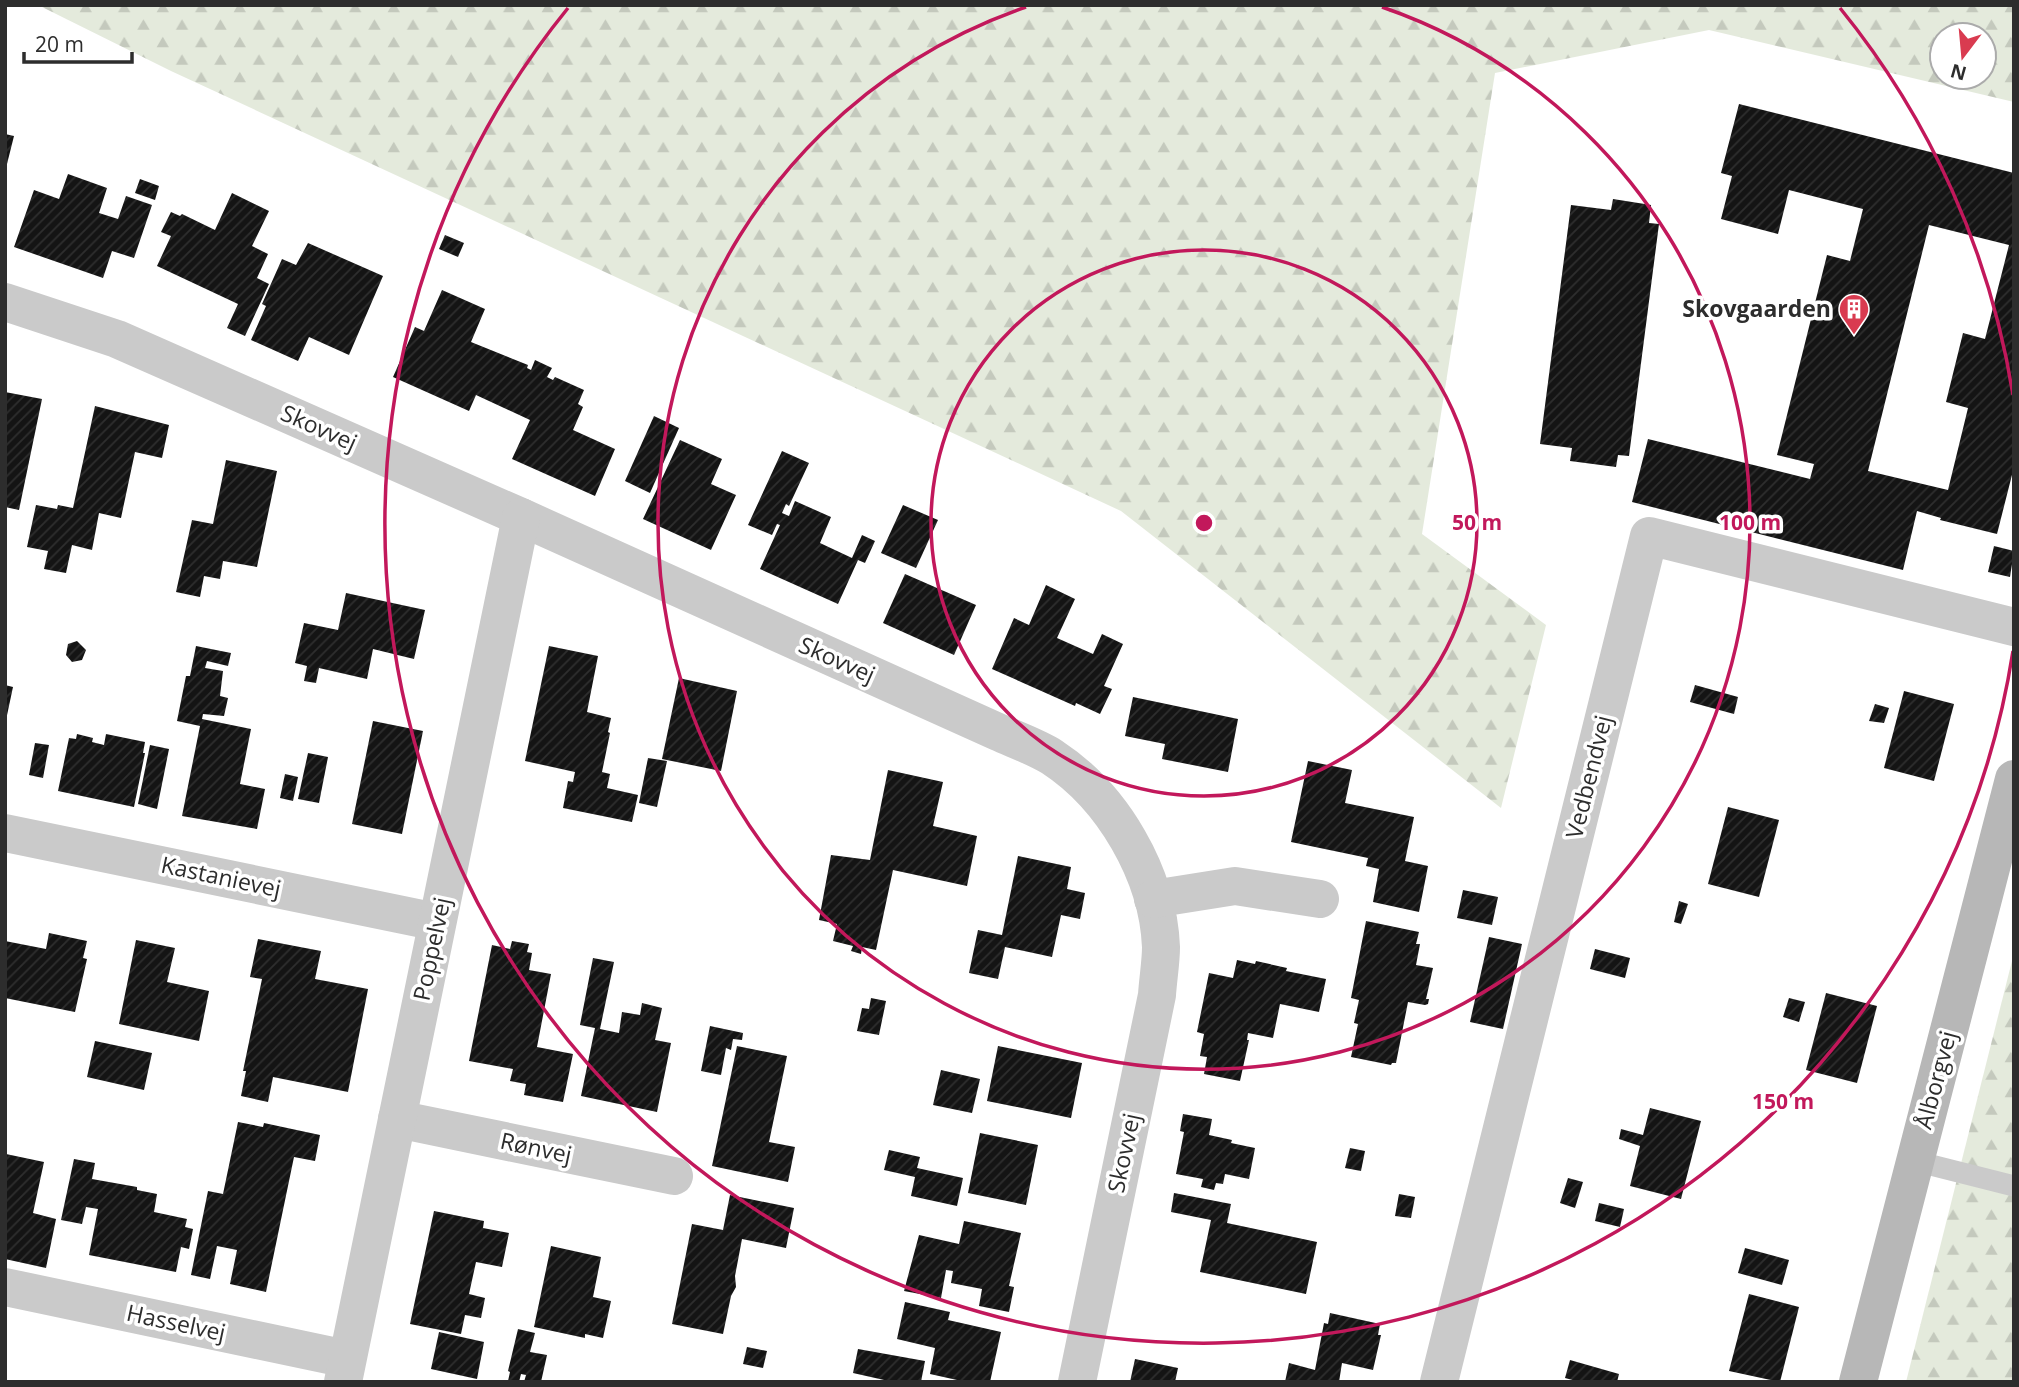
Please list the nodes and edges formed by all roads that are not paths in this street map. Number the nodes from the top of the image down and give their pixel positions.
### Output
1 (5, 302) edge
2 (521, 517) junction
3 (2014, 626) edge
4 (2014, 779) edge
5 (5, 833) edge
6 (1153, 899) junction
7 (1320, 899) dead end
8 (438, 922) junction
9 (397, 1119) junction
10 (1914, 1161) junction
11 (674, 1176) dead end
12 (2014, 1186) edge
13 (5, 1287) edge
14 (345, 1370) edge
15 (1077, 1382) edge
16 (1439, 1382) edge
17 (1858, 1382) edge

1 - 2 street, Skovvej
2 - 6 street, Skovvej
2 - 8 street, Poppelvej
3 - 16 street, Vedbendvej
4 - 10 main road, Ålborgvej
5 - 8 street, Kastanievej
6 - 7 street
6 - 15 street, Skovvej
8 - 9 street, Poppelvej
9 - 11 street, Rønvej
9 - 14 street, Poppelvej
10 - 12 lane
10 - 17 main road, Ålborgvej
13 - 14 street, Hasselvej

